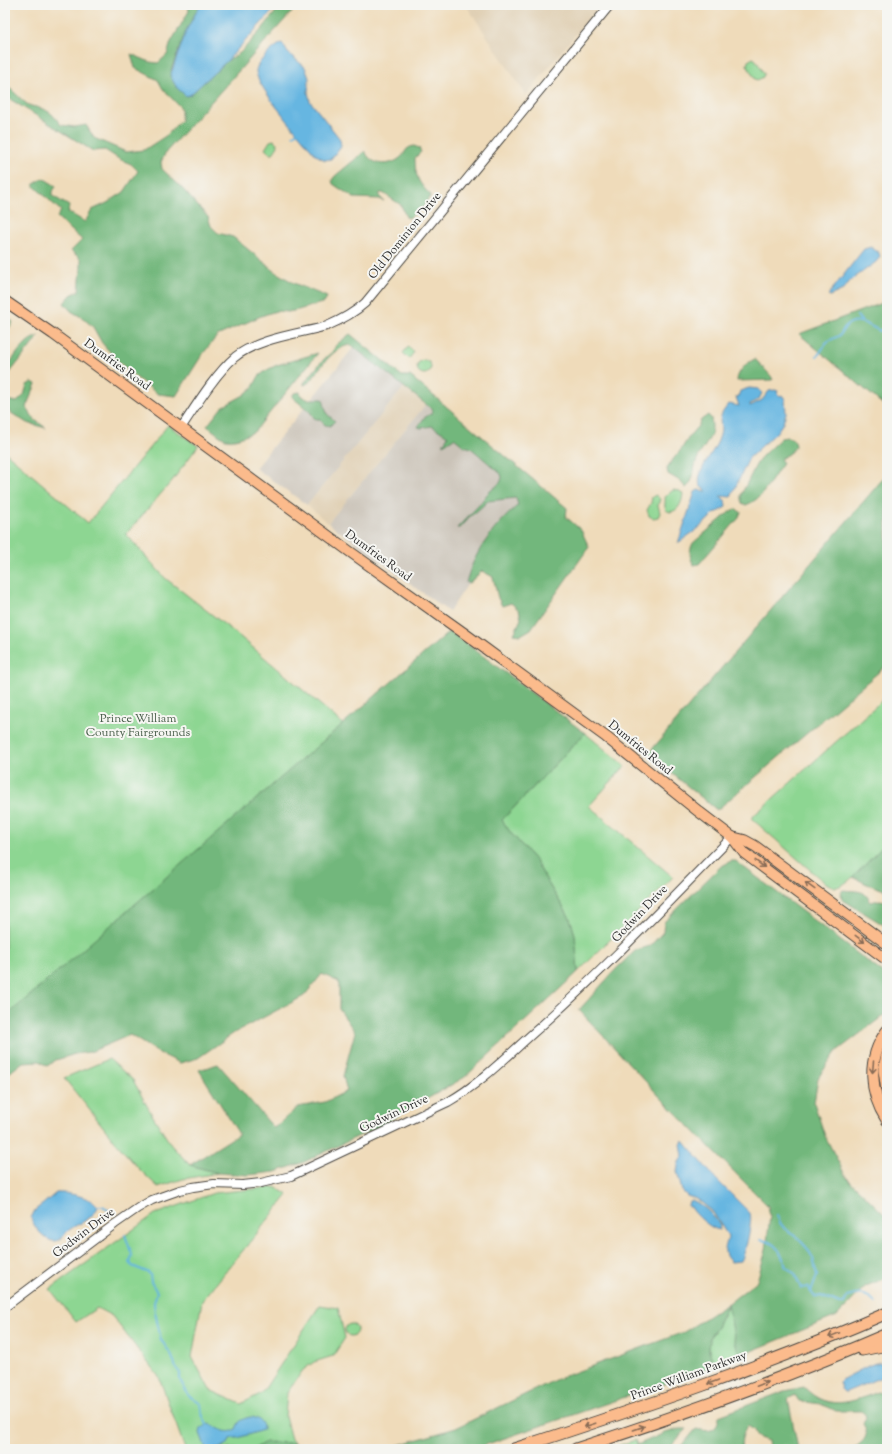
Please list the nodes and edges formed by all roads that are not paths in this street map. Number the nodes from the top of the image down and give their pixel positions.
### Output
1 (610, 5) edge
2 (5, 301) edge
3 (181, 428) junction
4 (732, 837) junction
5 (887, 944) edge
6 (887, 960) edge
7 (887, 1031) edge
8 (887, 1054) edge
9 (887, 1091) edge
10 (887, 1120) edge
11 (5, 1307) edge
12 (887, 1312) edge
13 (887, 1334) edge
14 (887, 1345) edge
15 (816, 1363) junction
16 (514, 1449) edge
17 (576, 1449) edge

1 - 3 street, Old Dominion Drive
2 - 3 main road, Dumfries Road
3 - 4 main road, Dumfries Road
5 -> 4 main road, Dumfries Road
4 -> 6 main road, Dumfries Road
4 - 11 street, Godwin Drive
7 -> 10 highway
8 - 9 highway
12 -> 16 highway, Prince William Parkway
13 - 15 highway
14 - 15 highway
17 -> 15 highway

